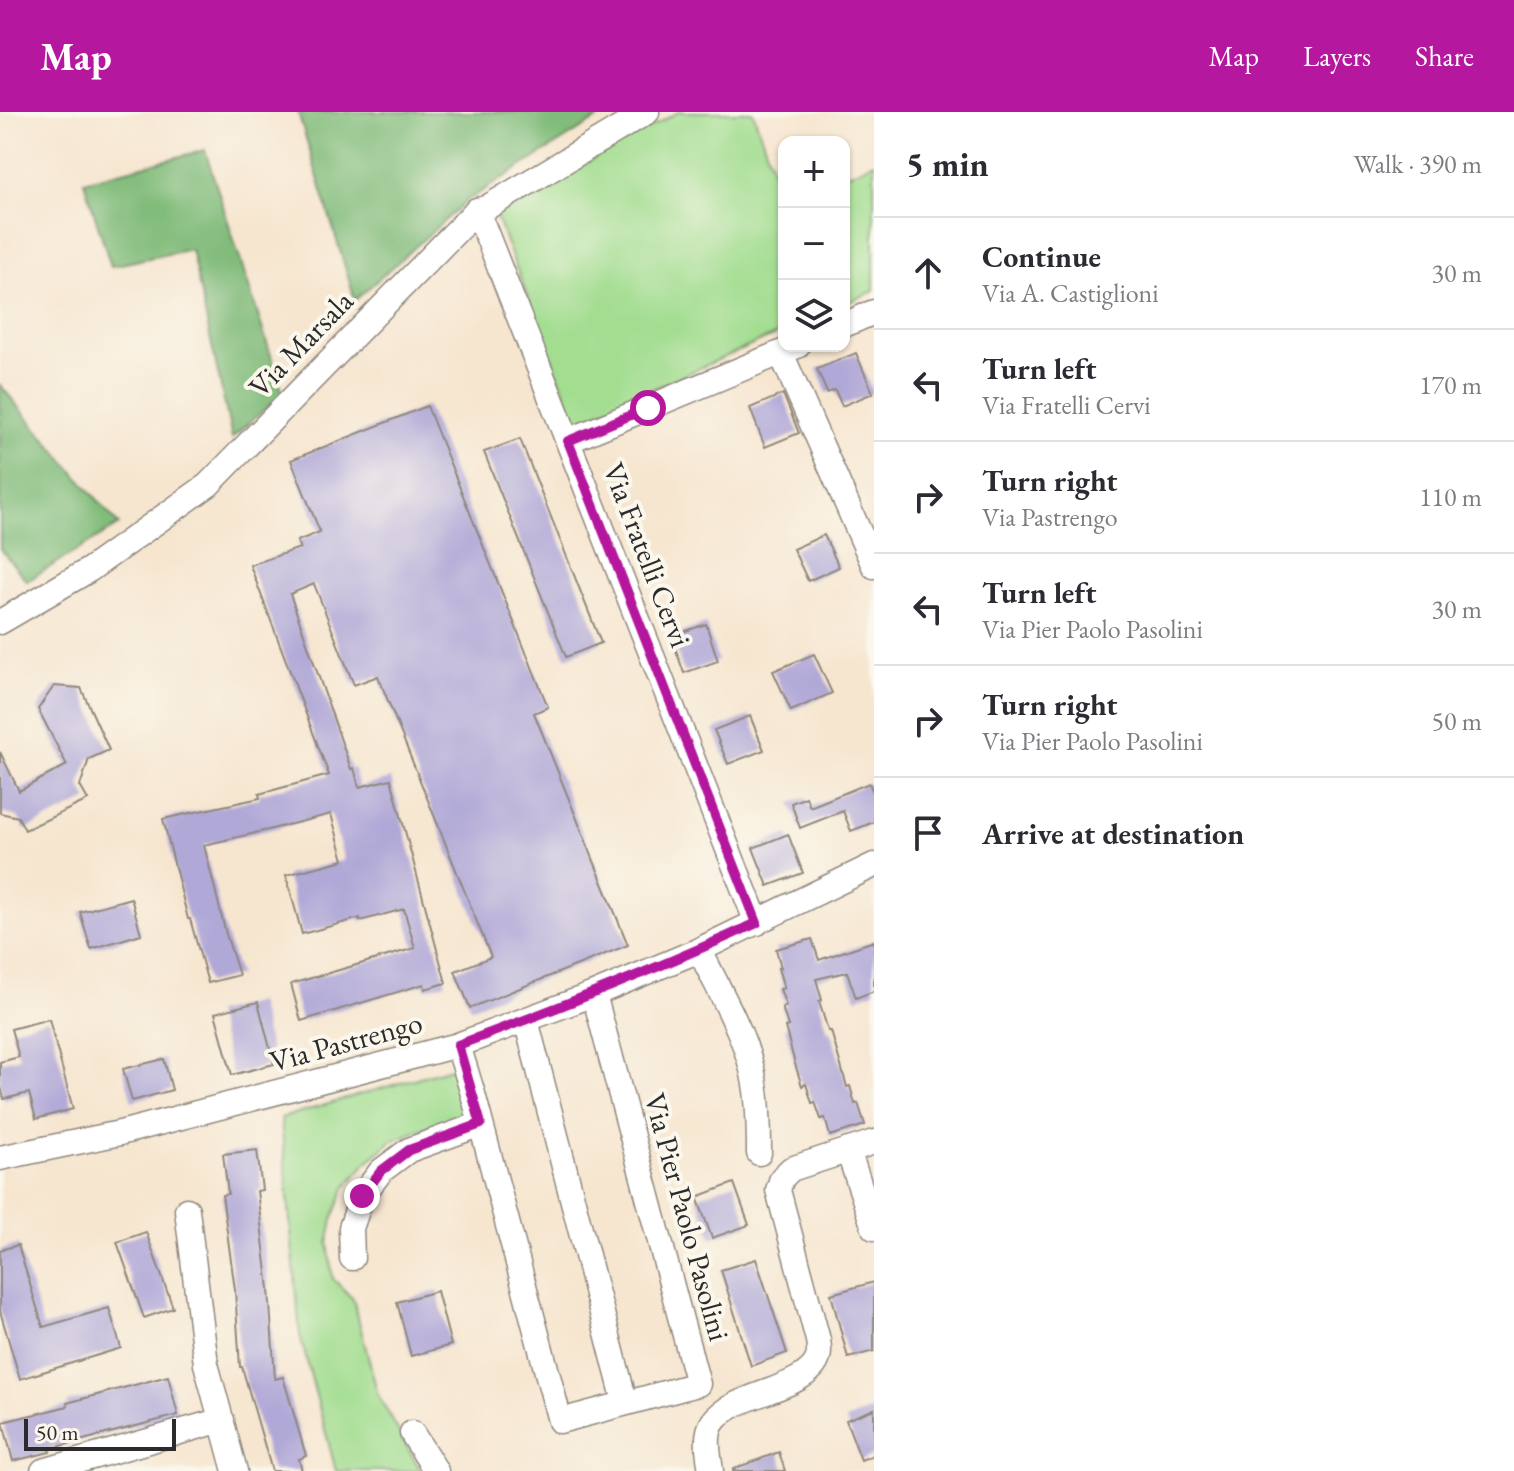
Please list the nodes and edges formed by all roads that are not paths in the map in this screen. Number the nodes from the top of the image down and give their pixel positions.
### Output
1 (647, 112) edge
2 (477, 210) junction
3 (874, 312) edge
4 (850, 322) edge
5 (784, 352) edge
6 (790, 352) edge
7 (568, 441) junction
8 (874, 566) edge
9 (0, 622) edge
10 (874, 865) edge
11 (757, 923) junction
12 (697, 951) junction
13 (594, 994) junction
14 (526, 1020) junction
15 (458, 1045) junction
16 (481, 1124) junction
17 (874, 1142) edge
18 (848, 1150) junction
19 (759, 1153) dead end
20 (0, 1158) edge
21 (187, 1210) dead end
22 (874, 1228) edge
23 (352, 1258) dead end
24 (625, 1402) junction
25 (222, 1420) junction
26 (412, 1433) dead end
27 (43, 1471) edge
28 (235, 1471) edge
29 (436, 1471) edge
30 (711, 1471) edge

1 - 2 street, Via Marsala
2 - 7 street, Via Fratelli Cervi
2 - 9 street, Via Marsala
3 - 4 street
5 - 7 street
6 - 8 street
7 - 11 street, Via Fratelli Cervi
10 - 11 street, Via Pastrengo
11 - 12 street, Via Pastrengo
12 - 13 street, Via Pastrengo
12 - 19 street
13 - 14 street, Via Pastrengo
13 - 24 street, Via Pier Paolo Pasolini
14 - 15 street, Via Pastrengo
14 - 24 street
15 - 16 street, Via Pier Paolo Pasolini
15 - 20 street, Via Pastrengo
16 - 23 street
16 - 24 street, Via Pier Paolo Pasolini
17 - 18 street
18 - 22 street
18 - 30 street
21 - 25 street
25 - 27 street
25 - 28 street
26 - 29 street

